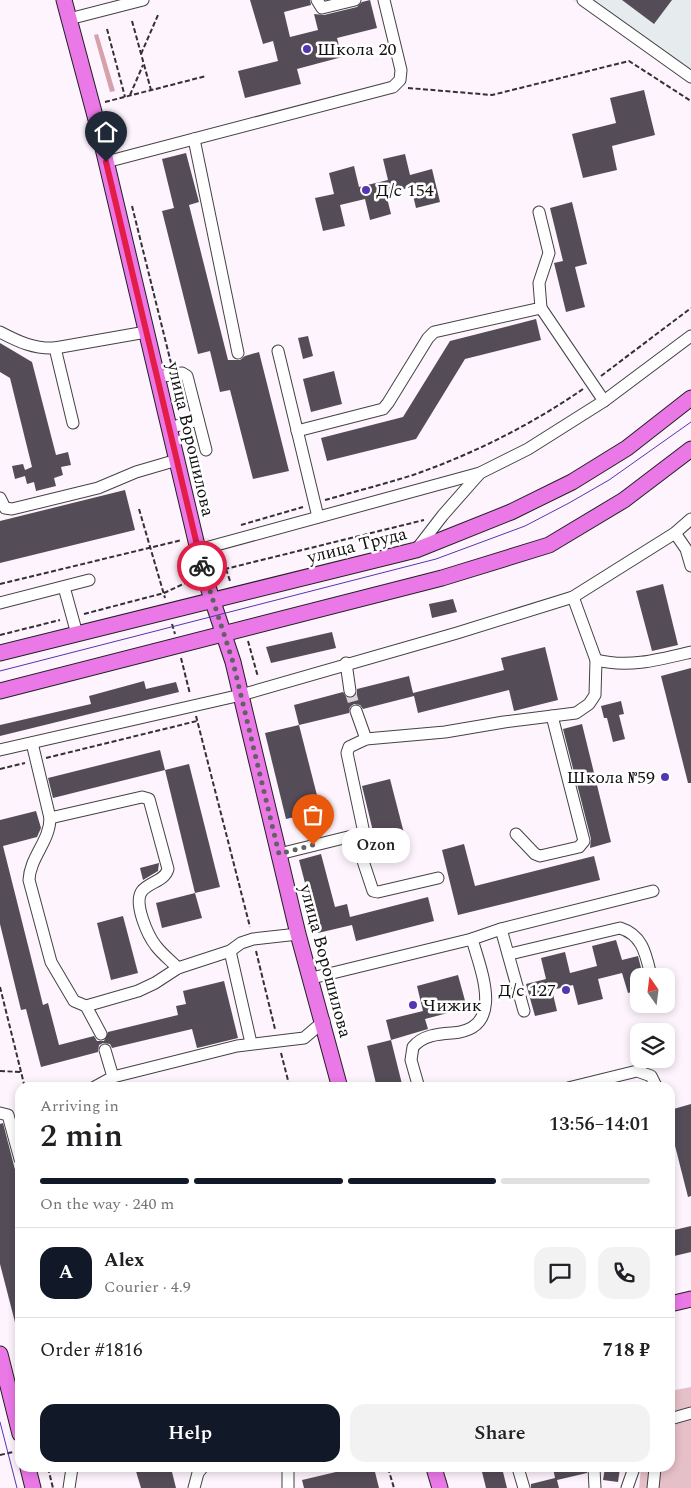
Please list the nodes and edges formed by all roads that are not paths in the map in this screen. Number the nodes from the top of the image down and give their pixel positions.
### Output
1 (64, 0) edge
2 (144, 0) edge
3 (317, 0) edge
4 (355, 0) edge
5 (384, 0) edge
6 (583, 0) edge
7 (69, 19) junction
8 (691, 77) edge
9 (194, 139) junction
10 (106, 162) junction
11 (538, 212) dead end
12 (541, 308) junction
13 (0, 332) edge
14 (146, 332) junction
15 (691, 336) edge
16 (55, 348) junction
17 (278, 351) dead end
18 (238, 353) dead end
19 (157, 377) junction
20 (691, 398) edge
21 (604, 401) junction
22 (198, 420) junction
23 (73, 422) dead end
24 (169, 428) junction
25 (297, 431) junction
26 (691, 449) edge
27 (206, 450) dead end
28 (177, 460) junction
29 (480, 473) junction
30 (0, 498) edge
31 (318, 517) junction
32 (691, 519) edge
33 (675, 533) junction
34 (198, 550) junction
35 (416, 550) junction
36 (691, 566) edge
37 (89, 580) dead end
38 (64, 587) junction
39 (572, 596) junction
40 (212, 599) junction
41 (0, 603) edge
42 (77, 634) junction
43 (224, 634) junction
44 (691, 652) edge
45 (0, 653) edge
46 (596, 660) junction
47 (346, 664) junction
48 (0, 691) edge
49 (350, 691) tunnel mouth
50 (241, 695) junction
51 (356, 711) tunnel mouth
52 (552, 716) junction
53 (366, 739) junction
54 (32, 743) junction
55 (0, 750) edge
56 (50, 818) junction
57 (364, 833) junction
58 (516, 834) dead end
59 (279, 854) junction
60 (438, 878) dead end
61 (653, 891) dead end
62 (502, 929) junction
63 (298, 934) junction
64 (472, 939) junction
65 (230, 951) junction
66 (510, 954) junction
67 (178, 968) junction
68 (649, 968) edge
69 (312, 978) junction
70 (86, 1006) junction
71 (524, 1011) dead end
72 (324, 1021) junction
73 (101, 1034) dead end
74 (251, 1043) junction
75 (105, 1050) dead end
76 (113, 1077) junction
77 (104, 1082) edge
78 (339, 1082) edge
79 (418, 1082) edge
80 (592, 1082) edge
81 (654, 1082) edge
82 (4, 1114) edge
83 (15, 1145) edge
84 (691, 1299) edge
85 (675, 1303) edge
86 (0, 1354) edge
87 (15, 1412) edge
88 (691, 1413) edge
89 (675, 1418) edge
90 (29, 1472) edge
91 (72, 1472) edge
92 (199, 1472) edge
93 (288, 1472) edge
94 (435, 1472) edge
95 (519, 1472) edge
96 (594, 1472) edge
97 (633, 1472) edge
98 (655, 1472) edge
99 (33, 1488) edge
100 (70, 1488) edge
101 (194, 1488) edge
102 (288, 1488) edge
103 (440, 1488) edge
104 (524, 1488) edge
105 (595, 1488) edge
106 (627, 1488) edge
107 (653, 1488) edge

1 - 7 main road, улица Ворошилова
2 - 7 lane
3 - 4 lane
5 - 9 lane
6 - 8 lane
7 - 10 main road, улица Ворошилова
9 - 10 lane
9 - 18 lane
10 - 14 main road, улица Ворошилова
11 - 12 lane
12 - 21 lane
12 - 25 lane
13 - 16 lane
14 - 16 lane
14 - 19 main road, улица Ворошилова
15 - 21 lane
16 - 23 lane
17 - 25 lane
19 - 22 lane
19 - 24 main road, улица Ворошилова
20 - 35 main road, улица Труда
21 - 29 lane
22 - 24 lane
22 - 27 lane
24 - 28 main road, улица Ворошилова
25 - 31 lane
26 - 43 main road
28 - 30 lane
28 - 34 main road, улица Ворошилова
29 - 31 lane
29 - 35 lane
31 - 34 lane
32 - 33 lane
33 - 36 lane
33 - 39 lane
34 - 40 main road, улица Ворошилова
35 - 40 main road, улица Труда
37 - 38 lane
38 - 41 lane
38 - 42 lane
39 - 46 lane
39 - 47 lane
40 - 42 main road, улица Труда
40 - 43 main road, улица Ворошилова
42 - 45 main road, улица Труда
43 - 48 main road
43 - 50 main road, улица Ворошилова
44 - 46 lane
46 - 52 lane
47 - 49 lane
47 - 50 lane
50 - 54 lane
50 - 59 main road, улица Ворошилова
51 - 53 lane
52 - 53 lane
52 - 58 lane
53 - 57 lane
54 - 55 lane
54 - 56 lane
56 - 67 lane
56 - 70 lane
57 - 59 lane
57 - 60 lane
59 - 63 main road, улица Ворошилова
61 - 62 lane
62 - 64 lane
62 - 66 lane
63 - 65 lane
63 - 69 main road, улица Ворошилова
64 - 69 lane
64 - 79 lane
65 - 67 lane
65 - 74 lane
66 - 68 lane
66 - 71 lane
67 - 70 lane
69 - 72 main road, улица Ворошилова
70 - 73 lane
72 - 74 lane
72 - 78 main road, улица Ворошилова
74 - 76 lane
75 - 76 lane
76 - 77 lane
80 - 81 lane
82 - 83 lane
84 - 85 main road
86 - 87 main road
88 - 89 lane
90 - 99 main road
91 - 100 lane
92 - 101 lane
93 - 102 lane
94 - 103 main road
95 - 104 lane
96 - 105 lane
97 - 106 lane
98 - 107 lane

